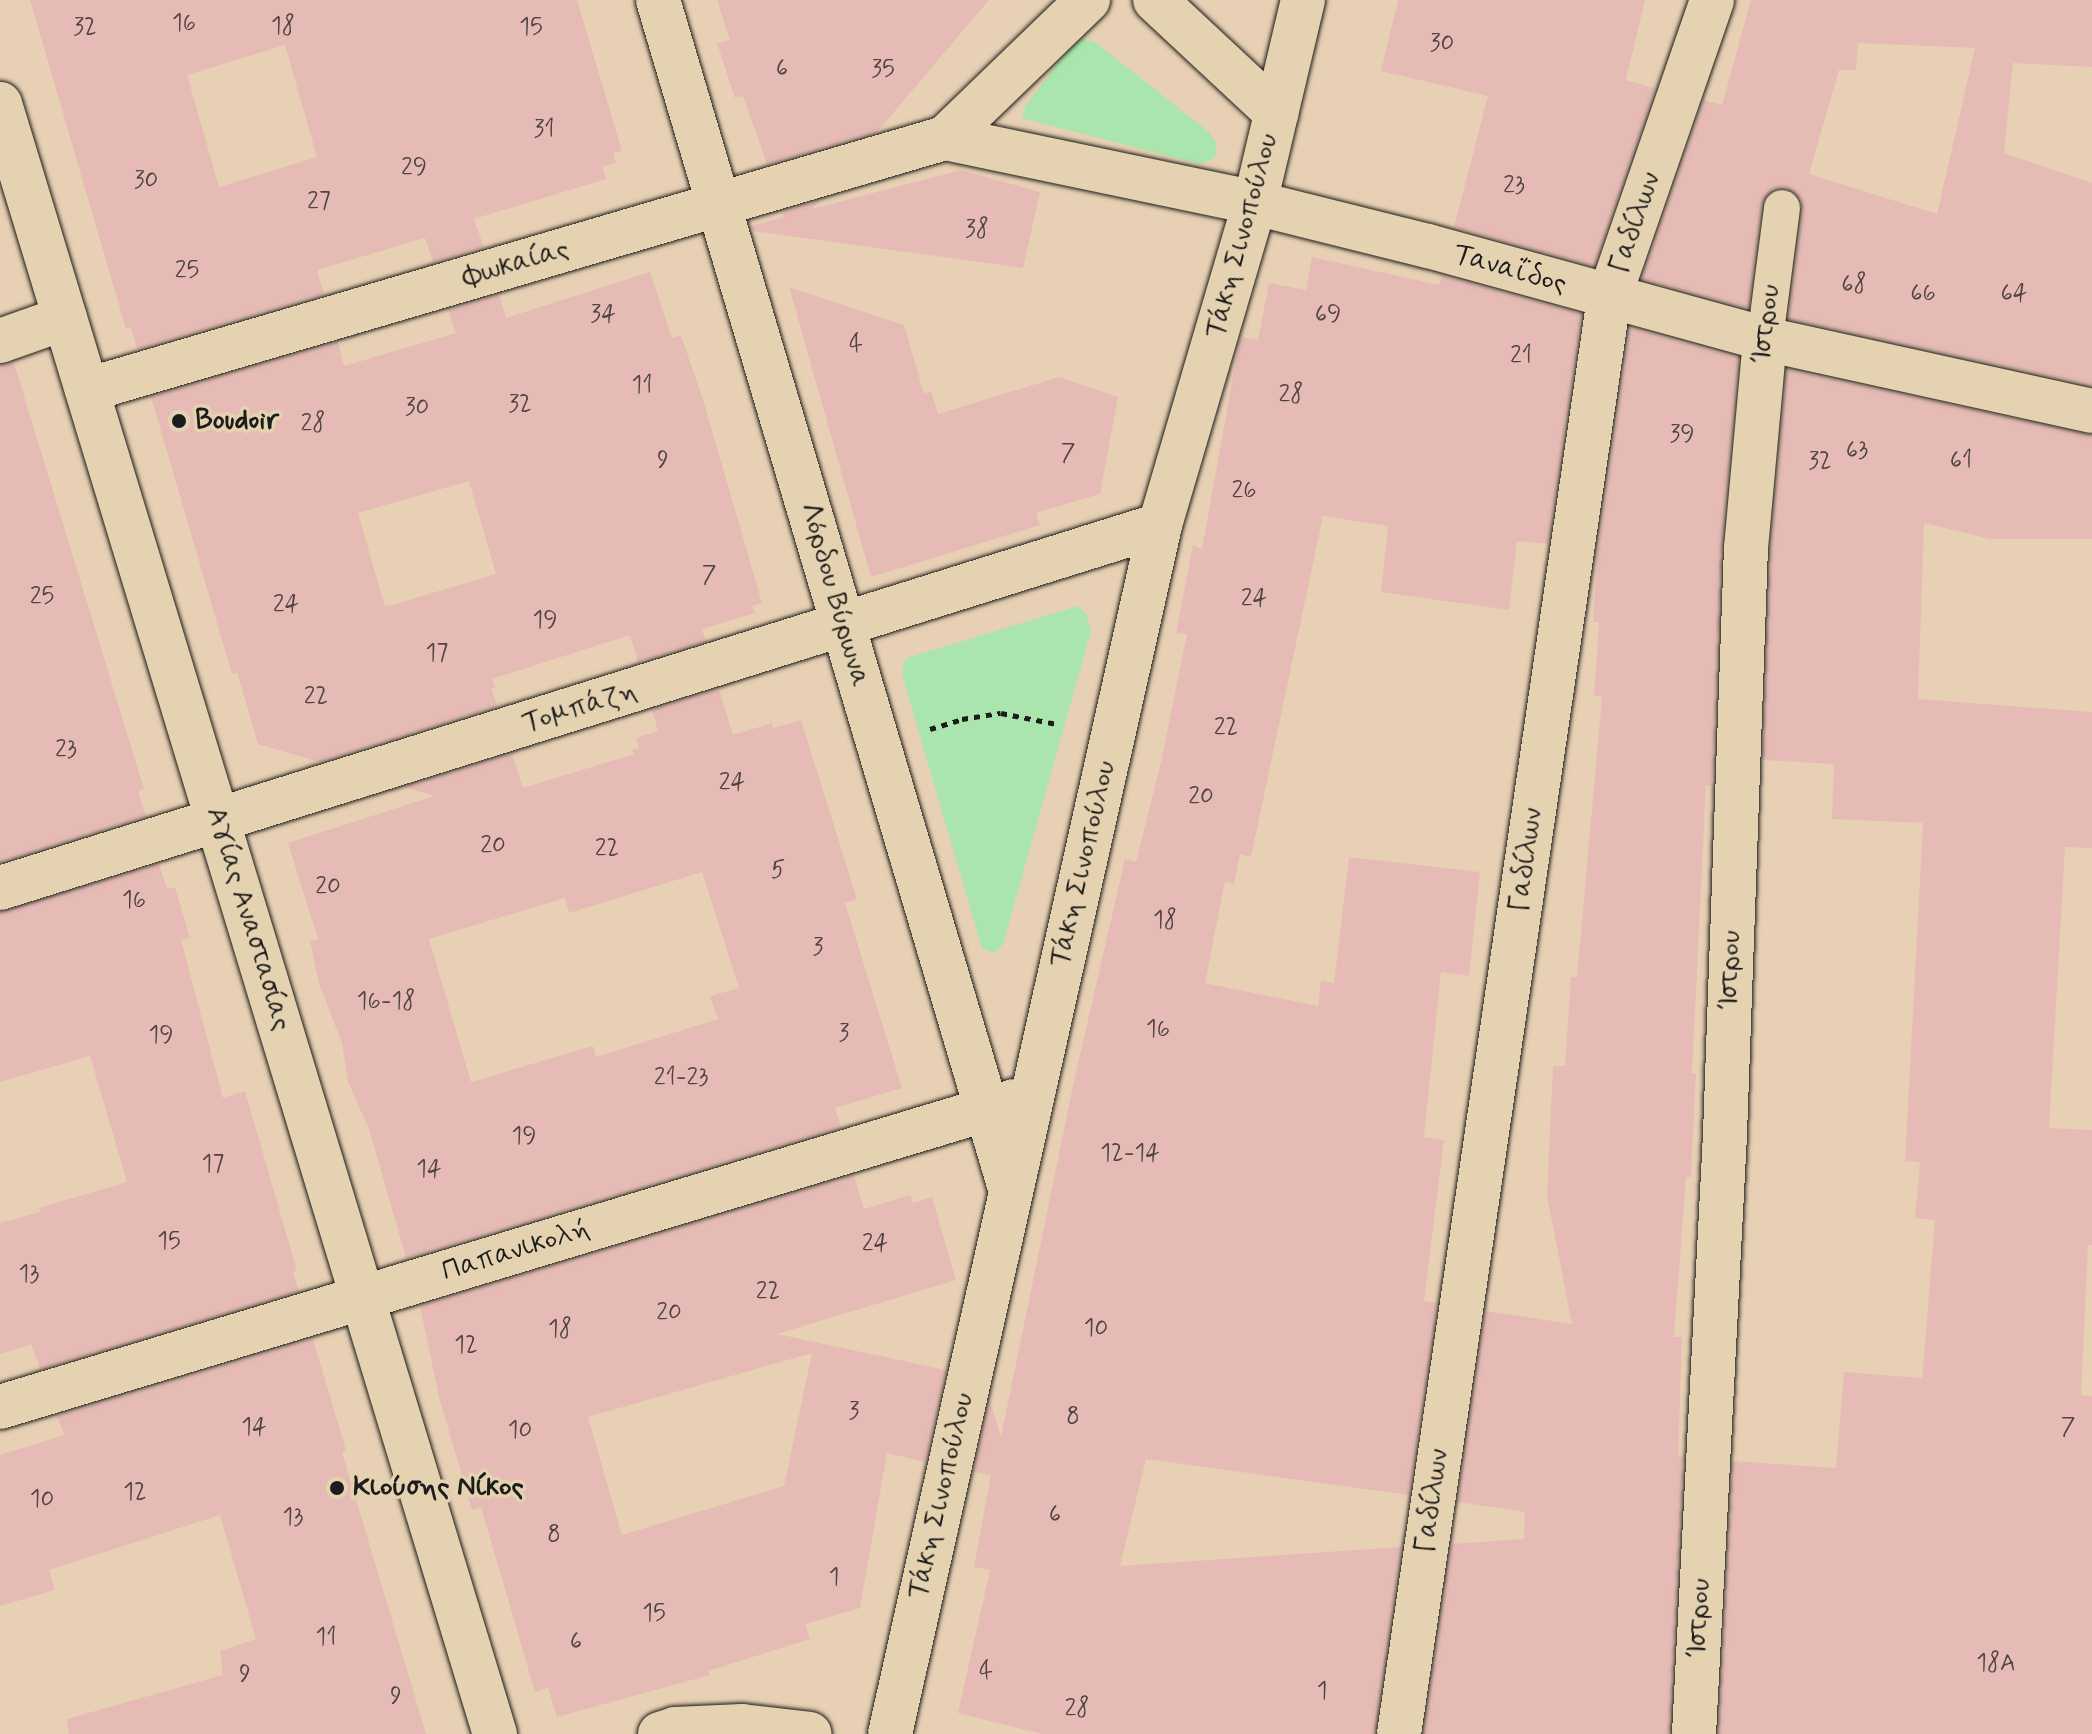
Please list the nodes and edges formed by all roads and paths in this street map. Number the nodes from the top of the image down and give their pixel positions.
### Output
1 (658, 0) edge
2 (1088, 0) edge
3 (1155, 0) edge
4 (1303, 0) edge
5 (1712, 0) edge
6 (0, 104) edge
7 (1276, 113) junction
8 (945, 138) junction
9 (1255, 203) junction
10 (719, 205) junction
11 (1782, 208) dead end
12 (1609, 298) junction
13 (65, 318) junction
14 (1765, 339) junction
15 (0, 341) edge
16 (87, 390) junction
17 (2092, 411) edge
18 (1160, 525) junction
19 (843, 627) junction
20 (1113, 735) junction
21 (879, 746) junction
22 (218, 821) junction
23 (0, 888) edge
24 (1031, 1096) junction
25 (986, 1110) junction
26 (1010, 1190) junction
27 (363, 1297) junction
28 (0, 1407) edge
29 (495, 1734) edge
30 (660, 1734) edge
31 (810, 1734) edge
32 (890, 1734) edge
33 (1399, 1734) edge
34 (1694, 1734) edge

1 - 10 street, Λόρδου Βύρωνα
2 - 8 street, Φωκαίας
3 - 7 street
4 - 7 street, Τάκη Σινοπούλου
5 - 12 street, Γαδίλων
6 - 13 street, Αγίας Αναστασίας
7 - 9 street, Τάκη Σινοπούλου
8 - 9 street, Φωκαίας
8 - 10 street, Φωκαίας
9 - 12 street, Ταναΐδος
9 - 18 street, Τάκη Σινοπούλου
10 - 16 street, Φωκαίας
10 - 19 street, Λόρδου Βύρωνα
11 - 14 lane, Ίστρου
12 - 14 street, Ταναΐδος
12 - 33 street, Γαδίλων
13 - 15 street
13 - 16 street, Αγίας Αναστασίας
14 - 17 street, Ταναΐδος
14 - 34 street, Ίστρου
16 - 22 street, Αγίας Αναστασίας
18 - 19 street, Τομπάζη
18 - 20 street, Τάκη Σινοπούλου
19 - 21 street, Λόρδου Βύρωνα
19 - 22 street, Τομπάζη
20 - 21 path
20 - 24 street, Τάκη Σινοπούλου
21 - 25 street, Λόρδου Βύρωνα
22 - 23 street, Τομπάζη
22 - 27 street, Αγίας Αναστασίας
24 - 25 street, Παπανικολή
24 - 26 street, Τάκη Σινοπούλου
25 - 26 street, Λόρδου Βύρωνα
25 - 27 street, Παπανικολή
26 - 32 street, Τάκη Σινοπούλου
27 - 28 street, Παπανικολή
27 - 29 street, Αγίας Αναστασίας
30 - 31 street

